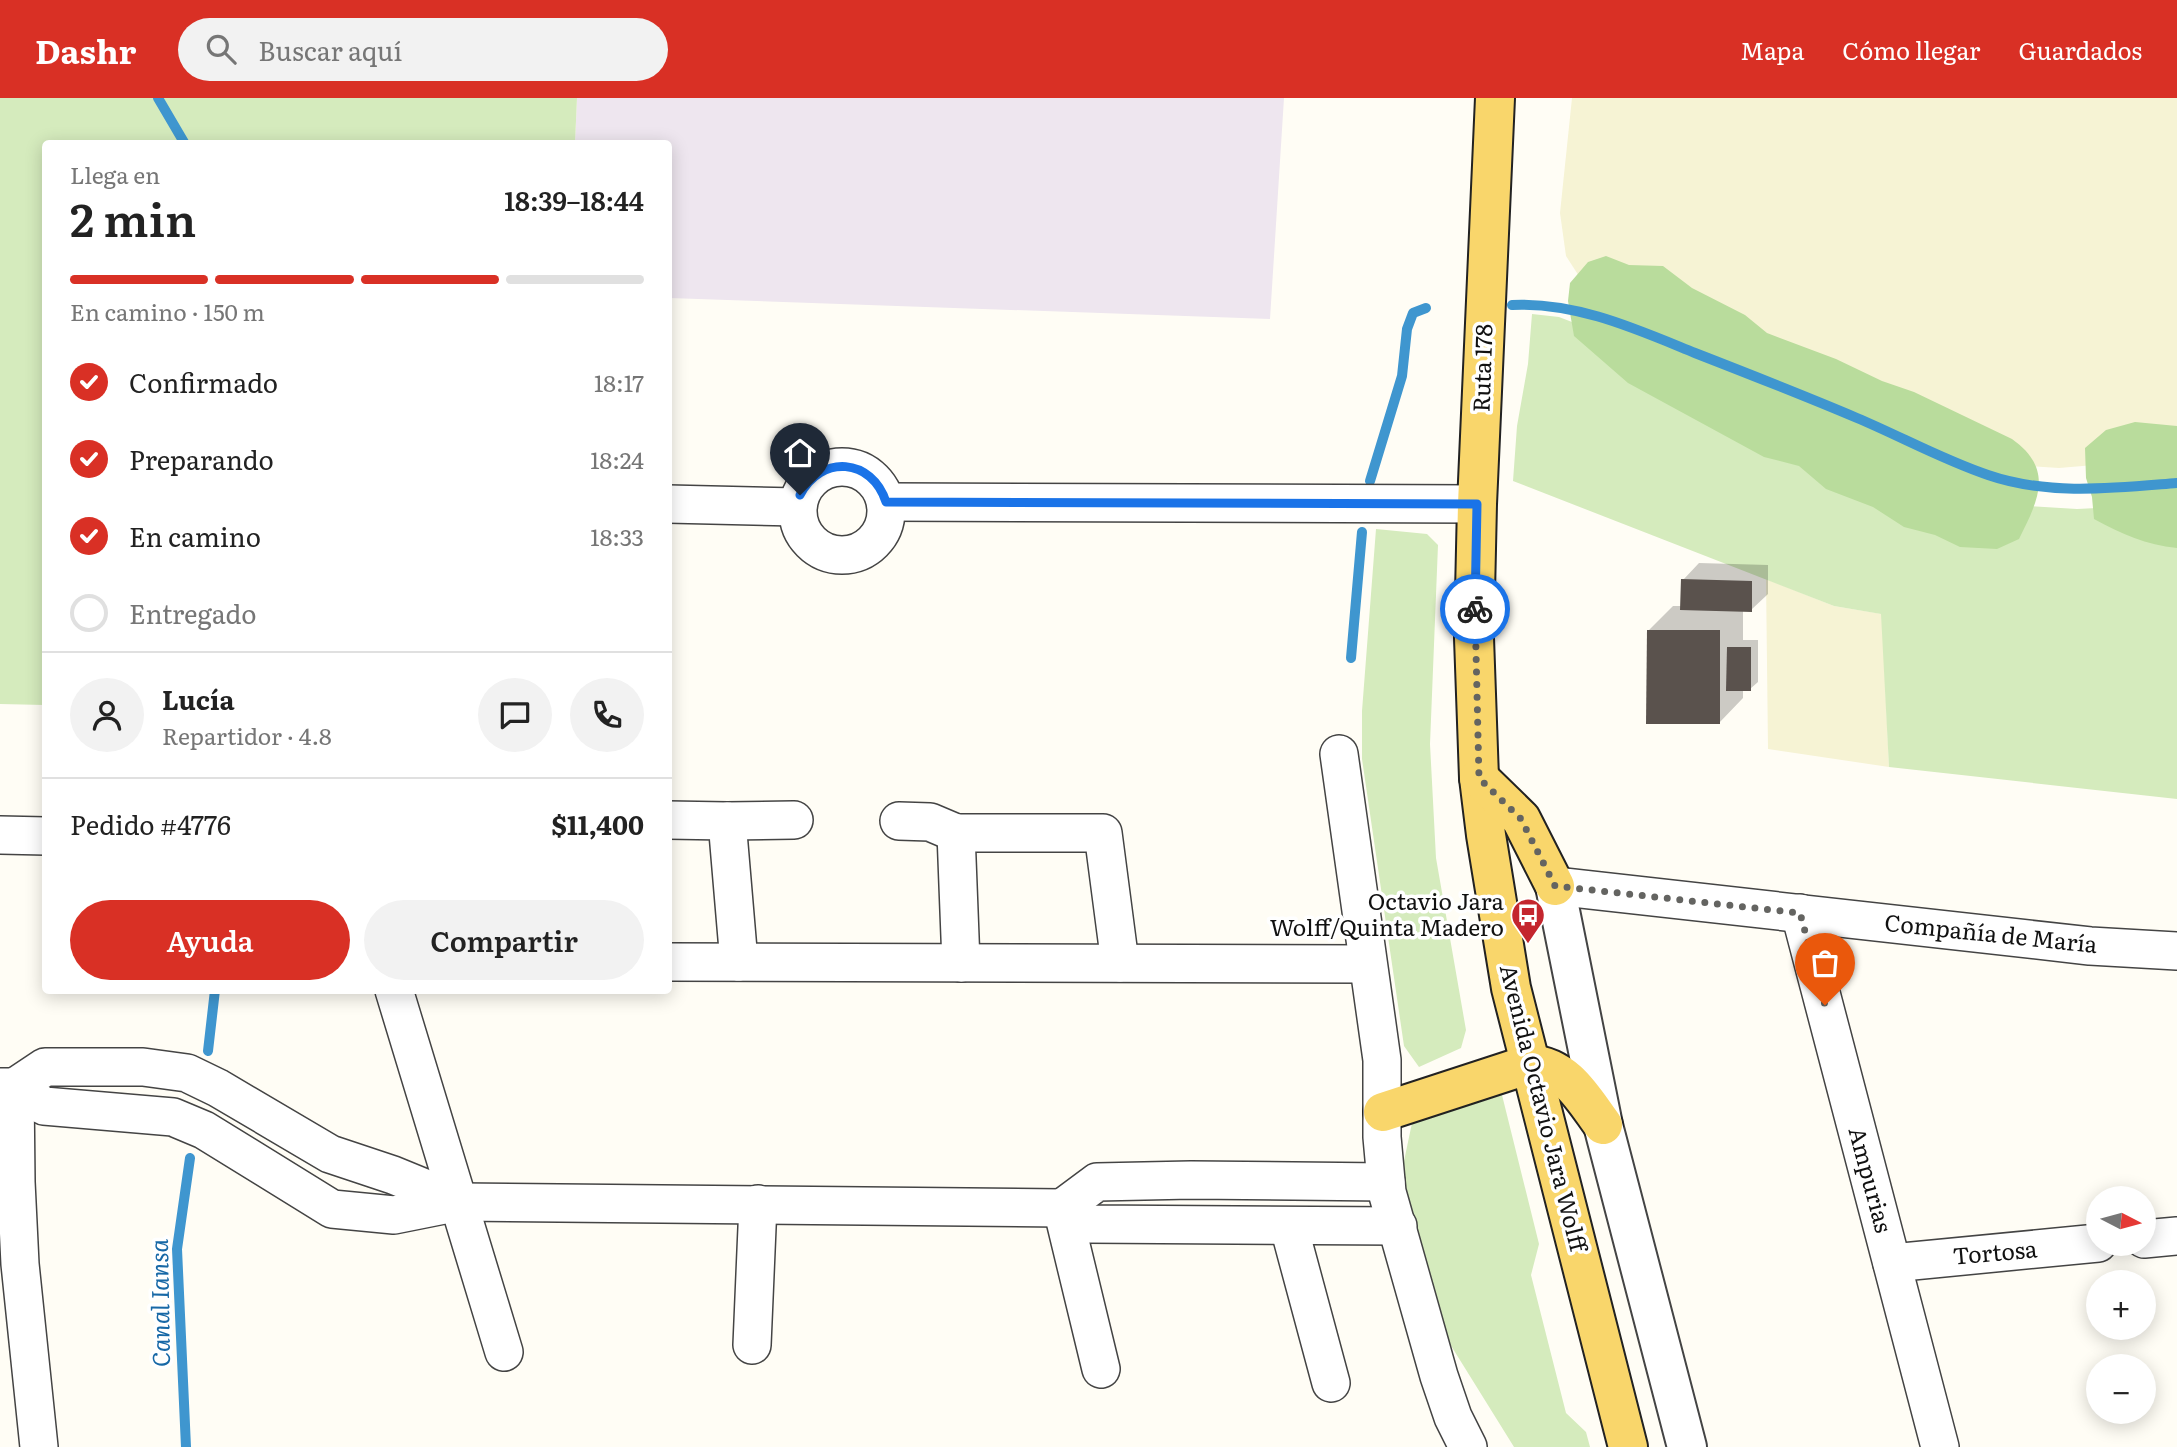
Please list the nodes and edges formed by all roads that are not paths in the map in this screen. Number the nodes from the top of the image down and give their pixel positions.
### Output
1 (1495, 98) edge
2 (886, 502) junction
3 (672, 504) edge
4 (1477, 504) junction
5 (797, 507) junction
6 (1474, 638) joint
7 (1339, 754) dead end
8 (1479, 778) junction
9 (672, 820) edge
10 (794, 820) dead end
11 (727, 821) junction
12 (899, 821) dead end
13 (956, 833) junction
14 (0, 835) edge
15 (42, 836) edge
16 (1555, 886) junction
17 (1800, 913) junction
18 (2177, 951) edge
19 (672, 962) edge
20 (739, 962) junction
21 (961, 963) junction
22 (1121, 963) junction
23 (1367, 964) junction
24 (395, 994) edge
25 (1530, 1064) junction
26 (8, 1087) edge
27 (1383, 1112) junction
28 (1603, 1125) junction
29 (1191, 1180) junction
30 (1386, 1182) junction
31 (459, 1202) junction
32 (758, 1204) junction
33 (1062, 1208) junction
34 (1191, 1225) junction
35 (1398, 1226) junction
36 (1289, 1227) junction
37 (2177, 1236) edge
38 (2156, 1238) edge
39 (2086, 1244) edge
40 (1892, 1263) junction
41 (752, 1345) dead end
42 (504, 1352) dead end
43 (1101, 1369) dead end
44 (1331, 1383) dead end
45 (39, 1447) edge
46 (1468, 1447) edge
47 (1628, 1447) edge
48 (1688, 1447) edge
49 (1940, 1447) edge

1 - 4 main road, Ruta 178
2 - 4 street
2 - 5 street
2 - 5 street
3 - 5 street
4 - 6 main road, Ruta 178
6 - 8 main road, Avenida Octavio Jara Wolff
7 - 23 street
8 - 16 main road
8 - 25 main road, Avenida Octavio Jara Wolff
9 - 11 street
10 - 11 street
11 - 20 street
12 - 13 street
13 - 21 street
13 - 22 street
14 - 15 street
16 - 17 street, Compañía de María
16 - 28 street
17 - 18 street, Compañía de María
17 - 40 street, Ampurias
19 - 20 street
20 - 21 street
21 - 22 street
22 - 23 street
23 - 27 street
24 - 31 street
25 - 27 main road
25 - 28 main road
25 - 47 main road, Avenida Octavio Jara Wolff
26 - 31 street
26 - 31 street
26 - 45 street
27 - 30 street
28 - 48 street
29 - 30 street
29 - 33 street
29 - 34 street
30 - 35 street
31 - 32 street
31 - 42 street
32 - 33 street
32 - 41 street
33 - 34 street
33 - 43 street
34 - 36 street
35 - 36 street
35 - 46 street
36 - 44 street
37 - 38 street
39 - 40 street, Tortosa
40 - 49 street, Ampurias

